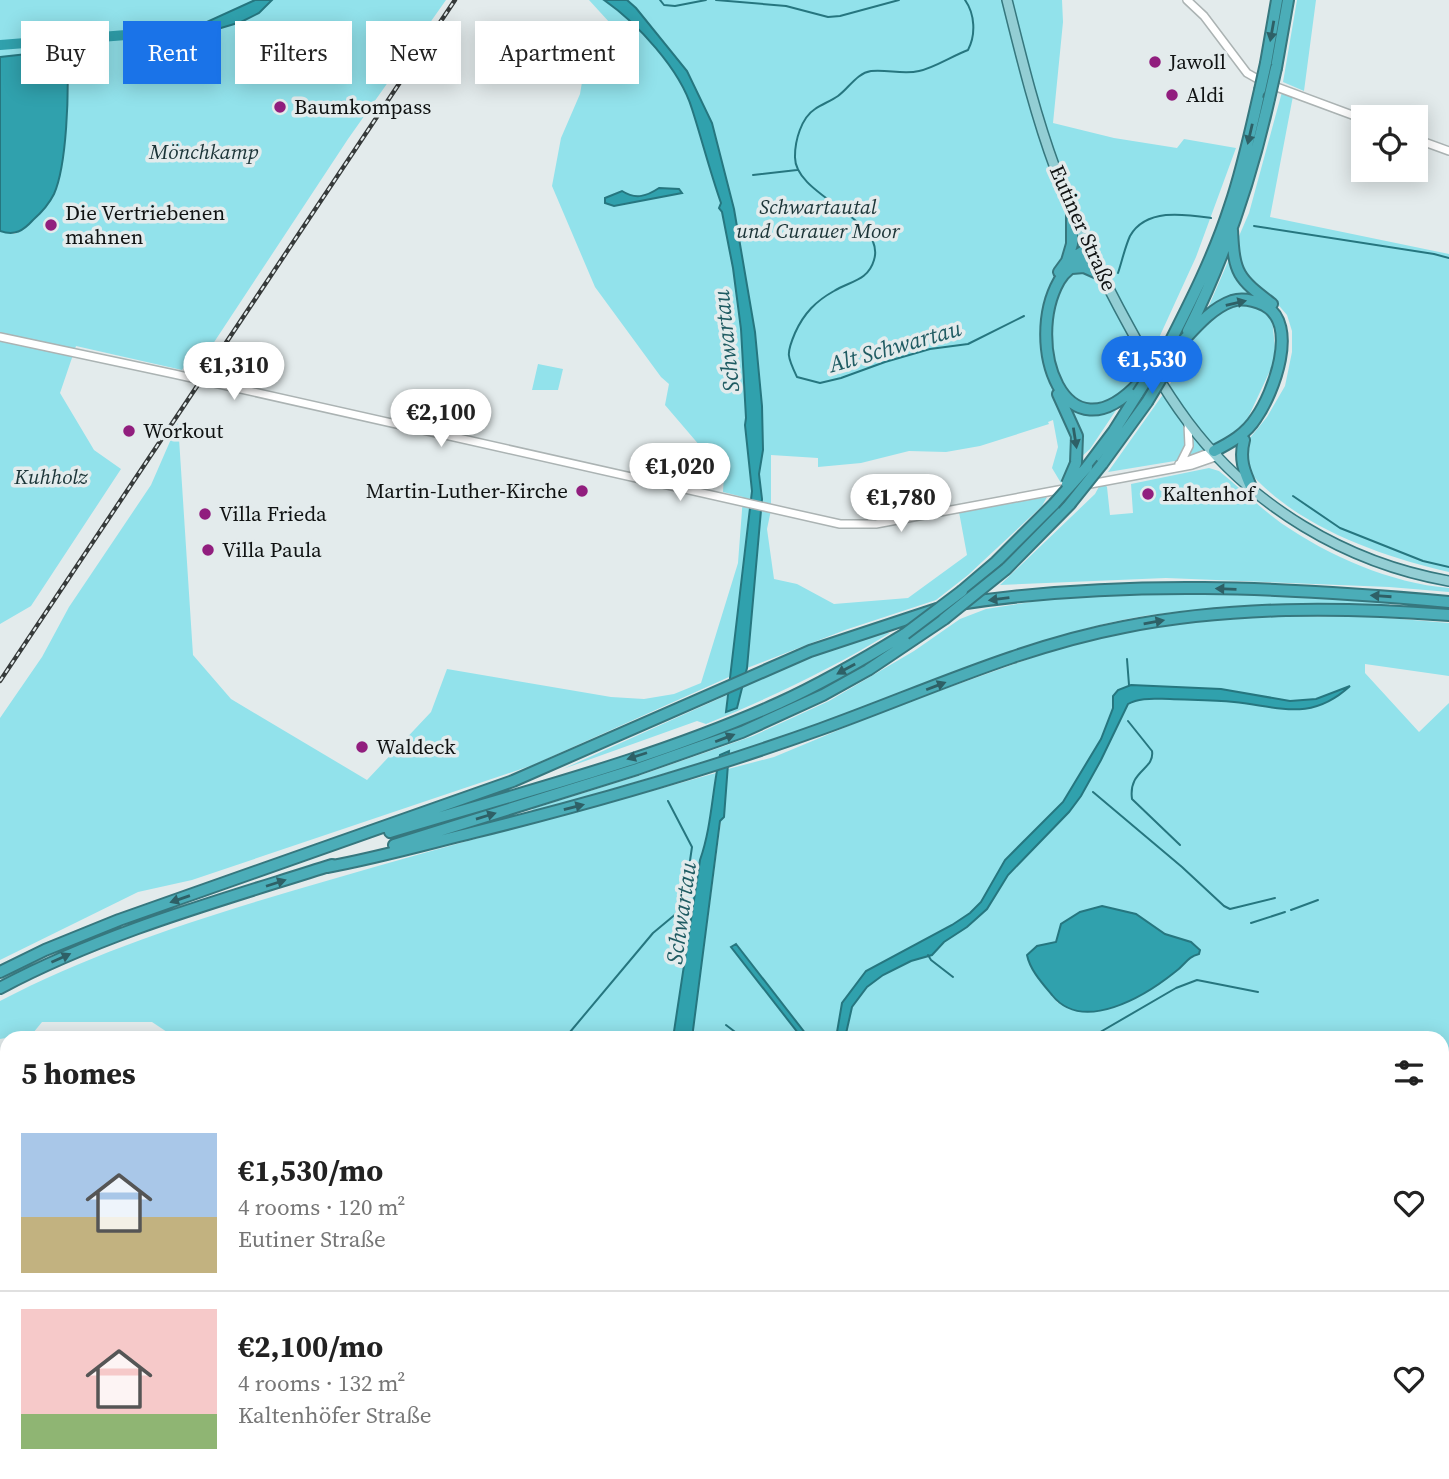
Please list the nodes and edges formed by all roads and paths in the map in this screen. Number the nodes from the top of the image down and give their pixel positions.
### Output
1 (1007, 0) edge
2 (1187, 0) edge
3 (1277, 0) edge
4 (1288, 0) edge
5 (1271, 65) junction
6 (1351, 115) edge
7 (1428, 143) edge
8 (1449, 151) edge
9 (1072, 213) junction
10 (1232, 230) junction
11 (1090, 251) junction
12 (1068, 265) junction
13 (1102, 275) junction
14 (0, 337) edge
15 (1171, 348) junction
16 (1138, 388) junction
17 (1188, 423) junction
18 (1244, 440) junction
19 (1216, 454) junction
20 (1181, 463) junction
21 (1081, 465) junction
22 (1165, 470) junction
23 (1252, 489) junction
24 (1001, 565) junction
25 (1449, 581) edge
26 (1449, 602) edge
27 (1449, 615) edge
28 (327, 867) junction
29 (244, 877) junction
30 (0, 972) edge
31 (0, 988) edge

1 - 9 main road, Eutiner Straße
2 - 6 street
3 -> 5 highway
4 - 5 highway
5 - 10 highway, bridge
5 -> 15 highway, bridge
7 - 8 street
9 - 11 main road, Eutiner Straße
9 - 12 highway
10 - 15 highway
10 - 18 highway
11 - 12 highway
11 - 13 main road, Eutiner Straße
12 - 13 highway
12 - 16 highway
12 -> 21 highway
13 - 17 main road, Eutiner Straße
14 - 22 street
15 - 16 highway, bridge
15 -> 19 highway
15 - 24 highway, bridge
16 - 21 highway
17 - 19 main road, Eutiner Straße
17 - 20 street
18 - 19 highway
18 - 23 highway
19 - 20 street
19 - 22 street
19 - 23 main road, Eutiner Straße
20 - 22 street
21 - 24 highway, bridge
23 - 25 main road, Eutiner Straße
28 -> 24 highway, bridge
24 -> 29 highway, bridge
26 -> 29 highway
28 -> 27 highway
31 -> 28 highway
29 -> 30 highway

